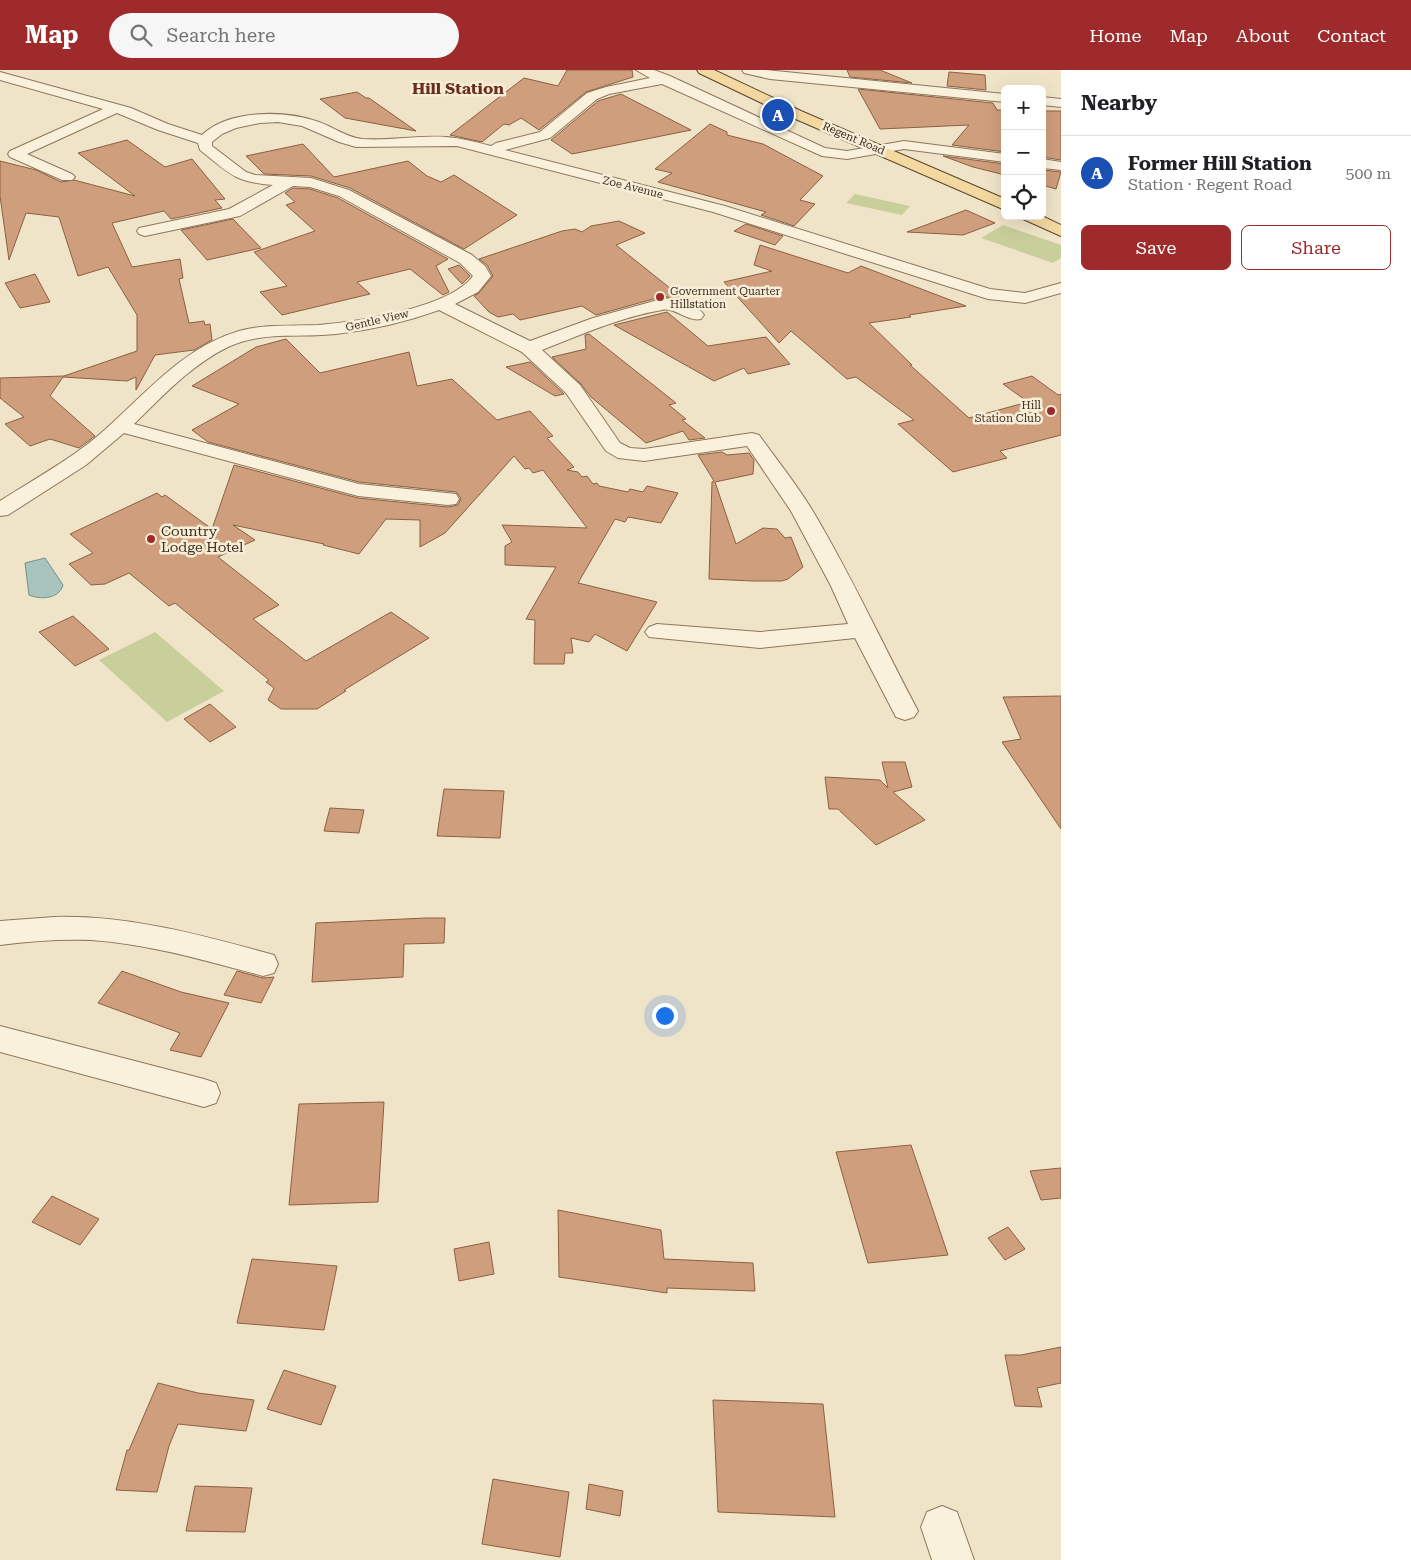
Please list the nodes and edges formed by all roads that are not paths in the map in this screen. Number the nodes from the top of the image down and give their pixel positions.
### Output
1 (643, 70) edge
2 (704, 70) edge
3 (742, 71) edge
4 (0, 76) edge
5 (665, 79) junction
6 (20, 83) junction
7 (0, 86) edge
8 (1001, 98) edge
9 (1046, 101) edge
10 (1061, 103) edge
11 (116, 108) junction
12 (849, 122) dead end
13 (883, 136) dead end
14 (205, 141) junction
15 (904, 145) junction
16 (494, 151) junction
17 (883, 151) junction
18 (1001, 157) edge
19 (1046, 164) edge
20 (1061, 166) edge
21 (67, 177) dead end
22 (291, 181) junction
23 (1001, 188) edge
24 (1001, 203) edge
25 (1038, 220) edge
26 (145, 231) dead end
27 (1061, 231) edge
28 (1061, 288) edge
29 (441, 304) junction
30 (695, 314) dead end
31 (529, 348) junction
32 (120, 426) junction
33 (448, 499) dead end
34 (0, 510) edge
35 (863, 630) junction
36 (656, 632) dead end
37 (905, 711) dead end
38 (0, 933) edge
39 (263, 964) dead end
40 (0, 1039) edge
41 (204, 1092) dead end

1 - 5 street
2 - 17 main road, Regent Road
3 - 8 street
3 - 12 main road, Regent Road
4 - 6 street
5 - 16 street
5 - 17 street
6 - 7 street
6 - 11 street
9 - 10 street
11 - 14 street
11 - 21 street
13 - 15 main road, Regent Road
14 - 16 street, Zoe Avenue
14 - 22 street, Gentle View
15 - 17 street
15 - 18 street
15 - 23 main road, Regent Road
16 - 28 street, Zoe Avenue
17 - 24 main road, Regent Road
19 - 20 street
22 - 26 street
22 - 29 street, Gentle View
25 - 27 main road
29 - 31 street
29 - 32 street, Gentle View
30 - 31 street
31 - 35 street
32 - 33 street
32 - 34 street, Gentle View
35 - 36 street
35 - 37 street
38 - 39 street
40 - 41 street

